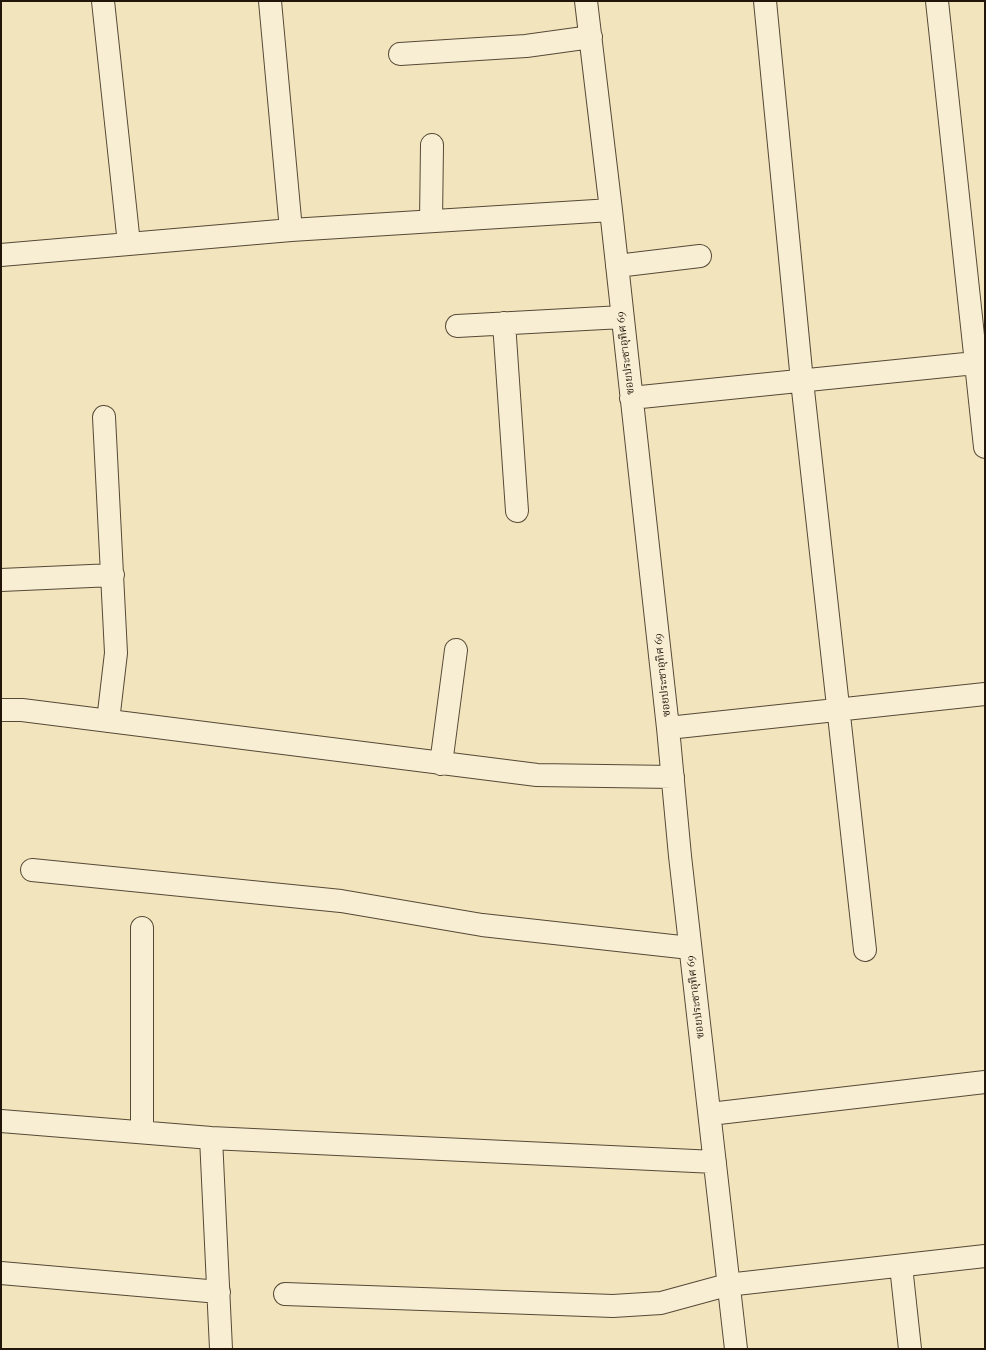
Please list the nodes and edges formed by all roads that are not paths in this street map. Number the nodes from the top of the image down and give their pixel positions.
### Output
1 (103, 1) edge
2 (270, 1) edge
3 (586, 1) edge
4 (765, 1) edge
5 (937, 1) edge
6 (591, 37) junction
7 (400, 54) dead end
8 (432, 144) dead end
9 (611, 210) junction
10 (430, 221) junction
11 (291, 230) junction
12 (129, 244) junction
13 (1, 255) edge
14 (700, 256) dead end
15 (617, 266) junction
16 (622, 317) junction
17 (504, 323) junction
18 (456, 326) dead end
19 (981, 362) edge
20 (802, 381) junction
21 (631, 398) junction
22 (104, 417) dead end
23 (985, 447) edge
24 (516, 511) dead end
25 (113, 575) junction
26 (1, 580) edge
27 (456, 650) dead end
28 (985, 694) edge
29 (838, 709) junction
30 (1, 710) edge
31 (108, 721) junction
32 (668, 728) junction
33 (441, 764) junction
34 (673, 777) junction
35 (32, 870) dead end
36 (142, 928) dead end
37 (690, 948) junction
38 (865, 950) dead end
39 (985, 1082) edge
40 (710, 1114) junction
41 (1, 1122) edge
42 (142, 1132) junction
43 (211, 1138) junction
44 (715, 1162) junction
45 (985, 1256) edge
46 (901, 1266) junction
47 (1, 1273) edge
48 (727, 1284) junction
49 (219, 1292) junction
50 (285, 1294) dead end
51 (222, 1349) edge
52 (736, 1349) edge
53 (910, 1349) edge

1 - 12 street
2 - 11 street
3 - 6 street, ซอยประชาอุทิศ 69
4 - 20 street
5 - 19 street
6 - 7 street
6 - 9 street, ซอยประชาอุทิศ 69
8 - 10 street
9 - 10 street
9 - 15 street, ซอยประชาอุทิศ 69
10 - 11 street
11 - 12 street
12 - 13 street
14 - 15 street
15 - 16 street, ซอยประชาอุทิศ 69
16 - 17 street
16 - 21 street, ซอยประชาอุทิศ 69
17 - 18 street
17 - 24 street
19 - 20 street
19 - 23 street
20 - 21 street
20 - 29 street
21 - 32 street, ซอยประชาอุทิศ 69
22 - 25 street
25 - 26 street
25 - 31 street
27 - 33 street
28 - 29 street
29 - 32 street
29 - 38 street
30 - 31 street
31 - 33 street
32 - 34 street, ซอยประชาอุทิศ 69
33 - 34 street
34 - 37 street, ซอยประชาอุทิศ 69
35 - 37 street
36 - 42 street
37 - 40 street, ซอยประชาอุทิศ 69
39 - 40 street
40 - 44 street, ซอยประชาอุทิศ 69
41 - 42 street
42 - 43 street
43 - 44 street
43 - 49 street
44 - 48 street, ซอยประชาอุทิศ 69
45 - 46 street
46 - 48 street
46 - 53 street
47 - 49 street
48 - 50 street
48 - 52 street, ซอยประชาอุทิศ 69
49 - 51 street

